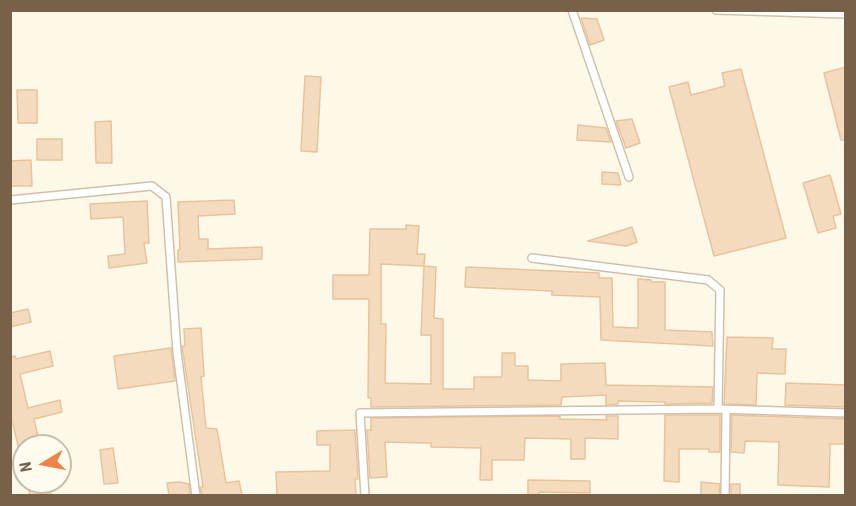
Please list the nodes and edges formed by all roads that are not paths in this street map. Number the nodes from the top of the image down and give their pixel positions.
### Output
1 (572, 10) edge
2 (716, 10) edge
3 (846, 14) edge
4 (629, 177) dead end
5 (10, 200) edge
6 (532, 258) dead end
7 (722, 410) junction
8 (846, 413) edge
9 (196, 495) edge
10 (365, 495) edge
11 (724, 495) edge

1 - 4 lane
2 - 3 lane
5 - 9 lane
6 - 7 lane
7 - 8 lane
7 - 10 lane
7 - 11 lane

